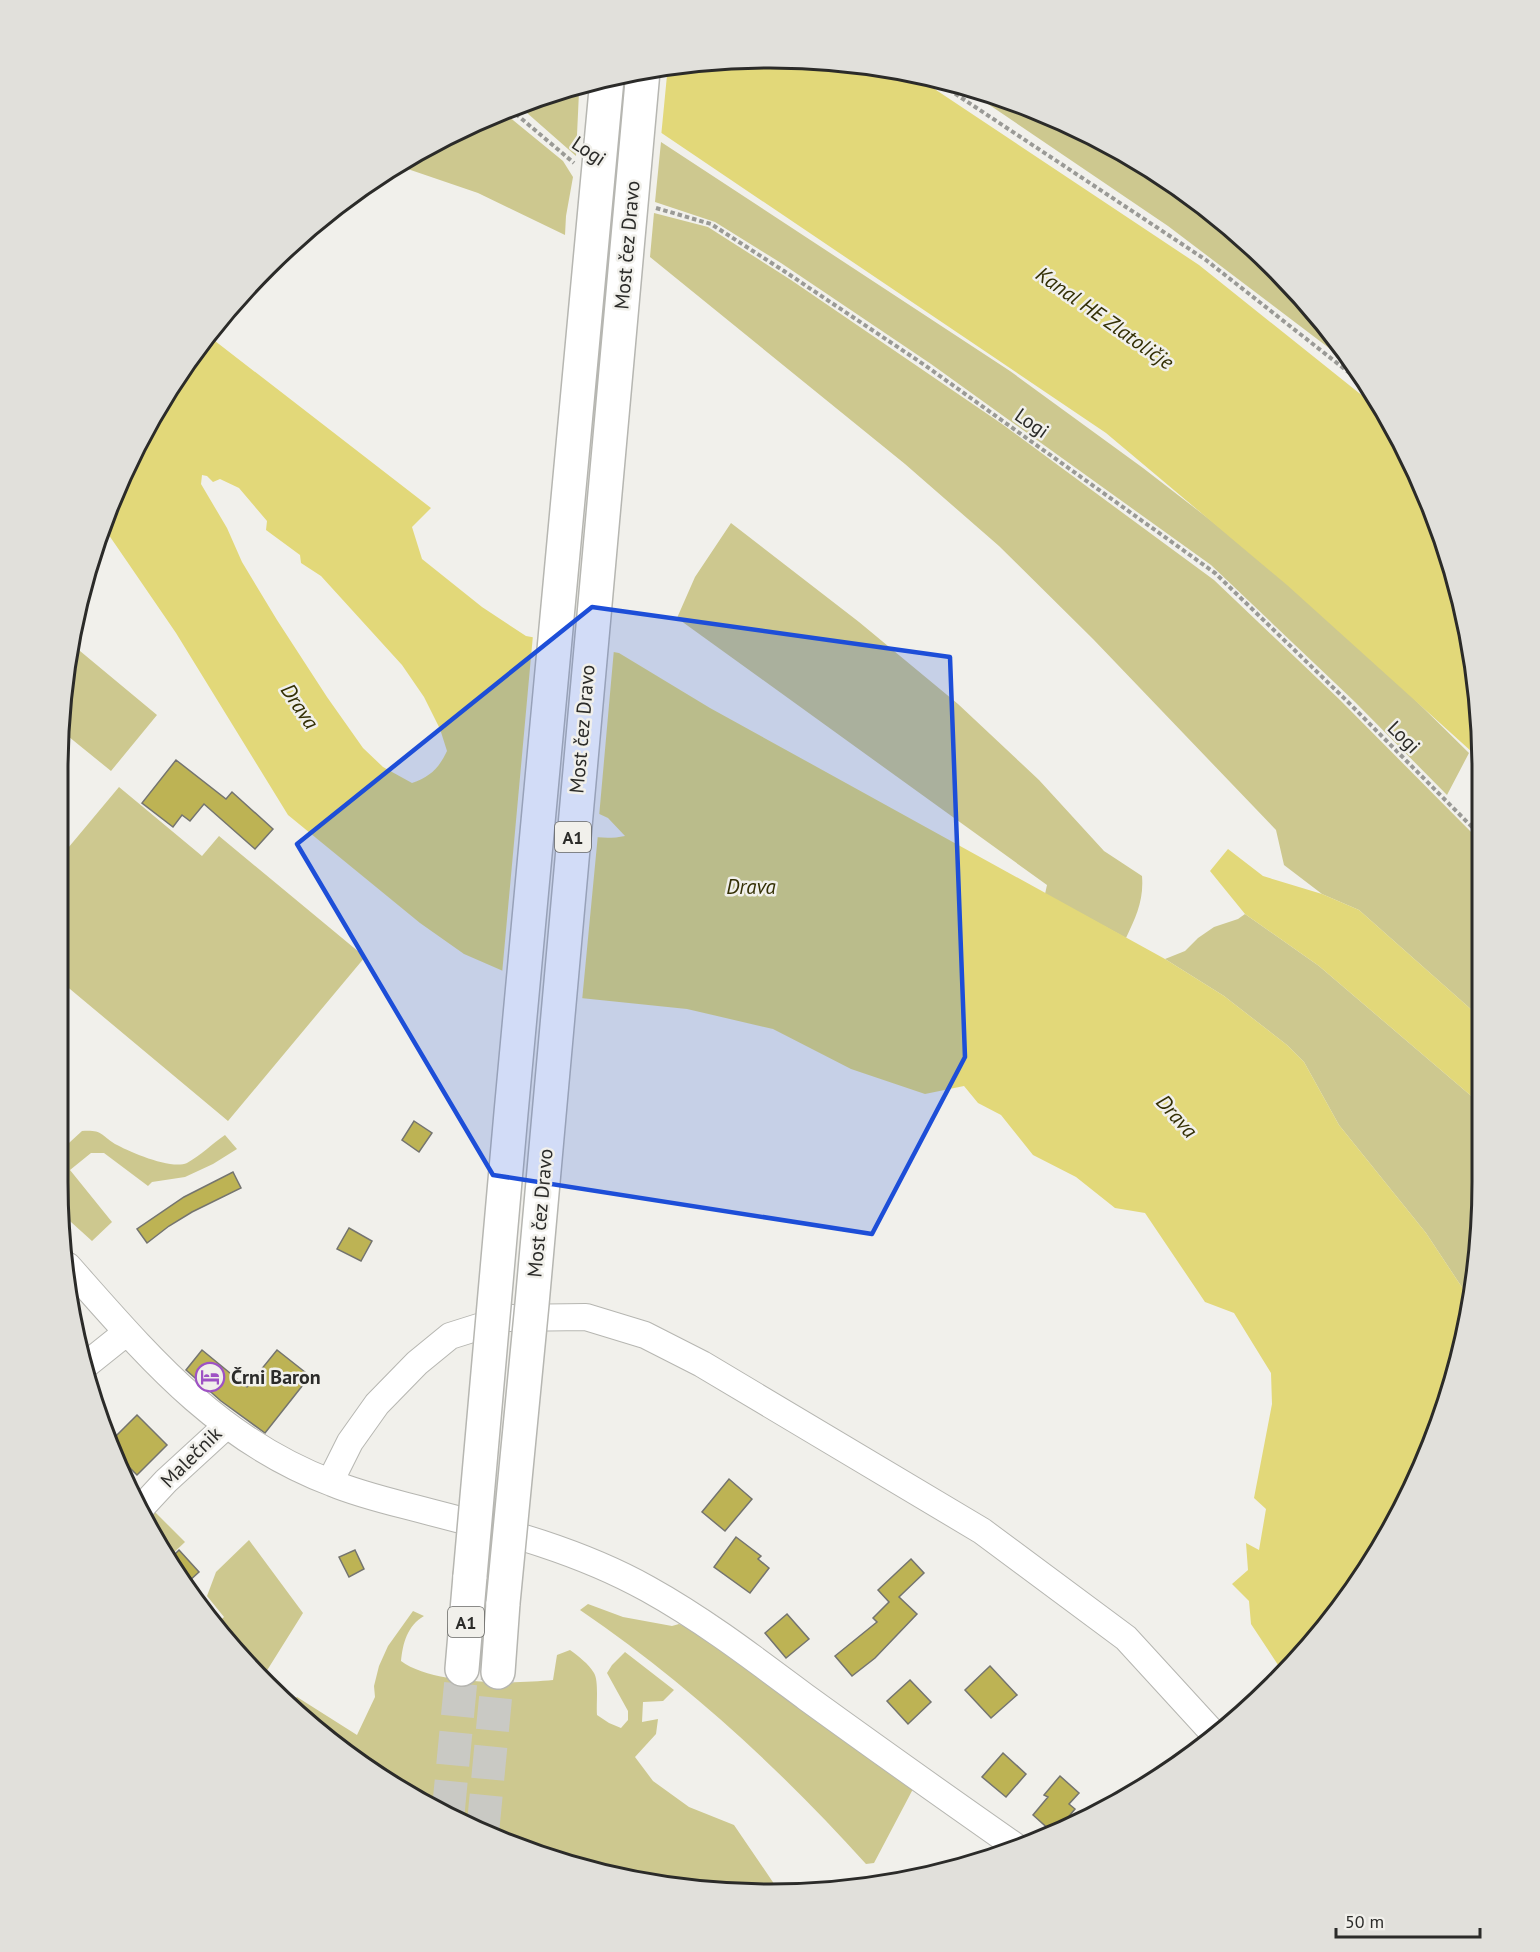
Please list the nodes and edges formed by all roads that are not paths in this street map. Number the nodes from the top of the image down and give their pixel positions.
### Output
1 (642, 80) edge
2 (606, 87) edge
3 (74, 1273) edge
4 (127, 1332) junction
5 (90, 1361) edge
6 (226, 1426) junction
7 (332, 1483) junction
8 (146, 1504) edge
9 (462, 1669) tunnel mouth
10 (498, 1672) tunnel mouth
11 (1210, 1729) edge
12 (1009, 1842) edge

1 - 10 highway, Most čez Dravo / A1, bridge
2 - 9 highway, Most čez Dravo / A1, bridge
3 - 4 street, Malečnik
4 - 5 street
4 - 6 street, Malečnik
6 - 7 street
6 - 8 street, Malečnik
7 - 11 street
7 - 12 street

